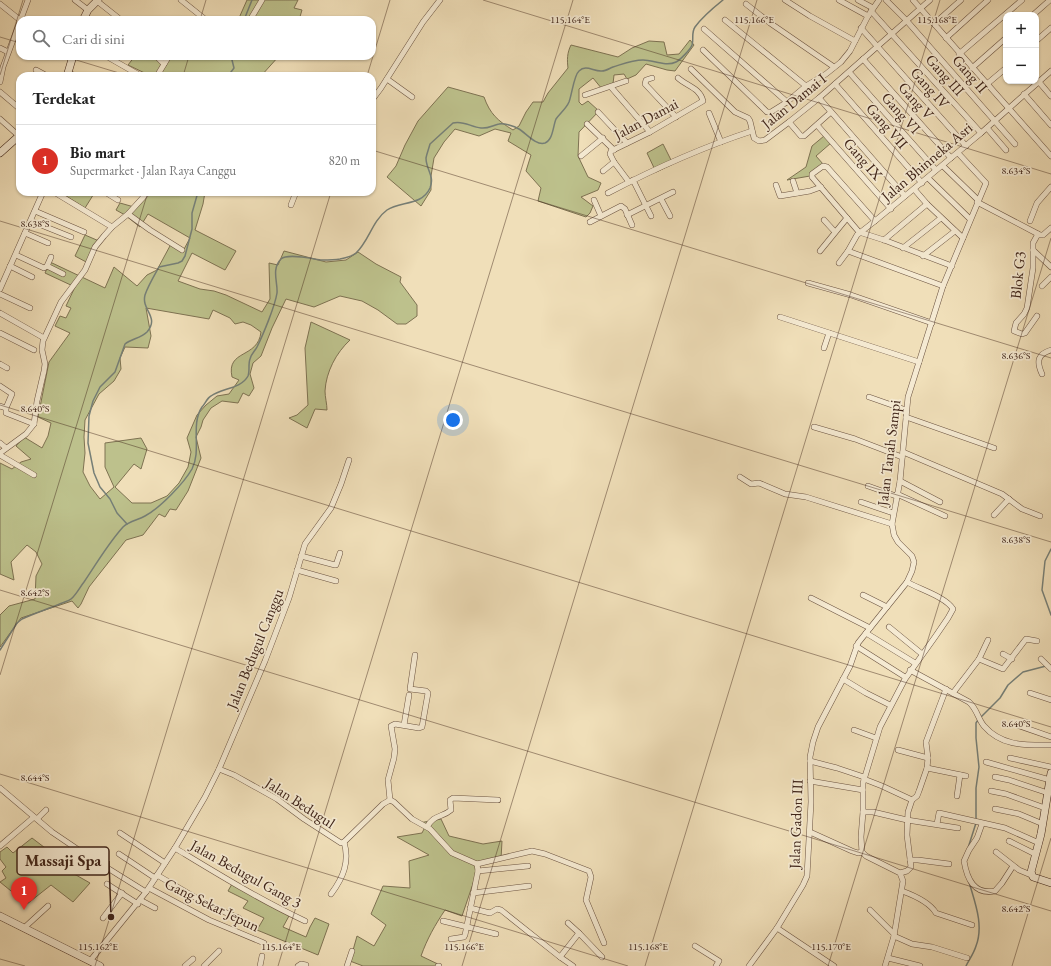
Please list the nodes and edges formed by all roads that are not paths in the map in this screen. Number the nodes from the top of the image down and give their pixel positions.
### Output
1 (28, 0) edge
2 (75, 0) edge
3 (181, 0) edge
4 (262, 0) edge
5 (440, 0) edge
6 (784, 0) edge
7 (839, 0) edge
8 (858, 0) edge
9 (879, 0) edge
10 (886, 0) edge
11 (913, 0) edge
12 (930, 0) edge
13 (961, 0) edge
14 (988, 0) edge
15 (1022, 0) edge
16 (1050, 0) edge
17 (98, 1) edge
18 (0, 4) edge
19 (746, 4) dead end
20 (921, 8) junction
21 (88, 10) junction
22 (871, 12) junction
23 (1036, 12) edge
24 (22, 16) edge
25 (85, 16) edge
26 (116, 16) edge
27 (201, 16) edge
28 (252, 16) edge
29 (16, 17) edge
30 (725, 20) dead end
31 (906, 20) junction
32 (934, 24) junction
33 (861, 28) junction
34 (1051, 28) edge
35 (704, 29) dead end
36 (16, 31) edge
37 (891, 33) junction
38 (946, 38) junction
39 (1039, 38) edge
40 (855, 41) junction
41 (1003, 41) edge
42 (877, 46) junction
43 (0, 48) edge
44 (703, 50) dead end
45 (8, 52) junction
46 (960, 54) junction
47 (862, 59) junction
48 (72, 60) edge
49 (113, 60) edge
50 (160, 60) edge
51 (166, 60) edge
52 (164, 64) junction
53 (1, 67) edge
54 (834, 67) junction
55 (972, 68) junction
56 (691, 69) dead end
57 (36, 70) dead end
58 (1003, 71) edge
59 (1051, 71) edge
60 (40, 72) edge
61 (68, 72) edge
62 (134, 72) edge
63 (159, 72) edge
64 (848, 72) junction
65 (652, 78) dead end
66 (678, 78) dead end
67 (387, 79) junction
68 (626, 81) dead end
69 (1039, 81) edge
70 (0, 82) edge
71 (1039, 83) edge
72 (835, 84) junction
73 (987, 84) junction
74 (1036, 84) edge
75 (806, 86) junction
76 (611, 87) junction
77 (0, 92) edge
78 (376, 94) edge
79 (1024, 94) junction
80 (585, 95) dead end
81 (1051, 96) edge
82 (412, 97) dead end
83 (819, 98) junction
84 (787, 102) junction
85 (16, 106) edge
86 (1008, 108) junction
87 (598, 112) dead end
88 (831, 112) junction
89 (709, 113) dead end
90 (676, 117) junction
91 (0, 120) edge
92 (995, 121) junction
93 (789, 122) junction
94 (587, 124) dead end
95 (817, 125) junction
96 (1051, 125) edge
97 (987, 128) junction
98 (752, 131) junction
99 (650, 132) junction
100 (16, 133) edge
101 (981, 133) junction
102 (603, 138) junction
103 (16, 139) edge
104 (721, 142) junction
105 (627, 144) junction
106 (1015, 144) dead end
107 (966, 146) junction
108 (614, 150) junction
109 (1006, 150) dead end
110 (0, 153) edge
111 (958, 153) junction
112 (581, 156) dead end
113 (1051, 156) edge
114 (951, 158) junction
115 (614, 162) junction
116 (943, 166) junction
117 (936, 170) junction
118 (603, 171) dead end
119 (928, 178) junction
120 (631, 181) junction
121 (793, 182) dead end
122 (922, 183) junction
123 (776, 185) dead end
124 (821, 187) junction
125 (1051, 187) edge
126 (914, 189) junction
127 (608, 192) dead end
128 (673, 192) dead end
129 (797, 193) junction
130 (41, 196) edge
131 (61, 196) edge
132 (112, 196) edge
133 (144, 196) edge
134 (294, 196) edge
135 (905, 196) junction
136 (661, 199) junction
137 (118, 200) dead end
138 (594, 200) dead end
139 (977, 201) junction
140 (927, 204) junction
141 (291, 205) dead end
142 (645, 206) junction
143 (890, 209) junction
144 (35, 211) junction
145 (128, 214) junction
146 (627, 215) junction
147 (601, 216) junction
148 (651, 216) dead end
149 (670, 216) dead end
150 (847, 218) junction
151 (941, 218) junction
152 (970, 219) junction
153 (824, 220) dead end
154 (31, 221) junction
155 (1030, 221) dead end
156 (590, 222) dead end
157 (875, 222) junction
158 (632, 225) dead end
159 (112, 227) junction
160 (1051, 228) edge
161 (955, 231) junction
162 (84, 232) dead end
163 (835, 232) junction
164 (859, 232) junction
165 (25, 233) junction
166 (1038, 234) junction
167 (70, 237) dead end
168 (963, 238) junction
169 (884, 240) junction
170 (48, 243) dead end
171 (903, 248) junction
172 (182, 250) dead end
173 (1033, 250) junction
174 (820, 251) dead end
175 (848, 251) junction
176 (16, 255) junction
177 (923, 256) junction
178 (51, 257) dead end
179 (839, 263) dead end
180 (10, 266) junction
181 (47, 266) junction
182 (952, 266) junction
183 (1051, 267) edge
184 (63, 274) dead end
185 (2, 277) edge
186 (32, 277) dead end
187 (1051, 277) edge
188 (808, 283) dead end
189 (943, 286) junction
190 (1042, 286) dead end
191 (0, 289) edge
192 (0, 294) edge
193 (30, 308) dead end
194 (0, 313) edge
195 (1037, 316) dead end
196 (780, 317) dead end
197 (932, 323) junction
198 (0, 333) edge
199 (829, 333) junction
200 (44, 338) junction
201 (824, 348) dead end
202 (34, 350) dead end
203 (1051, 350) edge
204 (919, 362) junction
205 (0, 364) edge
206 (7, 368) dead end
207 (1042, 374) dead end
208 (0, 386) edge
209 (869, 397) dead end
210 (0, 406) edge
211 (6, 408) junction
212 (906, 410) junction
213 (906, 417) junction
214 (34, 424) junction
215 (814, 427) dead end
216 (0, 443) edge
217 (6, 448) junction
218 (994, 448) dead end
219 (0, 454) edge
220 (903, 455) junction
221 (348, 460) dead end
222 (34, 474) dead end
223 (740, 477) dead end
224 (900, 481) junction
225 (868, 486) dead end
226 (897, 495) junction
227 (1009, 499) junction
228 (861, 502) dead end
229 (940, 502) dead end
230 (893, 513) junction
231 (994, 515) dead end
232 (945, 516) dead end
233 (1040, 516) dead end
234 (892, 524) junction
235 (340, 553) dead end
236 (301, 556) junction
237 (297, 570) junction
238 (336, 581) dead end
239 (907, 582) junction
240 (862, 595) dead end
241 (811, 598) dead end
242 (887, 607) junction
243 (889, 627) dead end
244 (868, 631) junction
245 (988, 640) dead end
246 (1037, 641) dead end
247 (856, 646) junction
248 (922, 654) junction
249 (1003, 654) dead end
250 (415, 655) dead end
251 (979, 659) junction
252 (1012, 659) junction
253 (1043, 661) dead end
254 (915, 663) junction
255 (1051, 669) edge
256 (910, 670) junction
257 (905, 677) junction
258 (843, 680) junction
259 (946, 690) junction
260 (953, 693) junction
261 (1030, 693) dead end
262 (409, 696) dead end
263 (1051, 700) edge
264 (890, 704) junction
265 (1014, 724) dead end
266 (404, 725) junction
267 (854, 730) dead end
268 (1051, 737) edge
269 (876, 738) junction
270 (1051, 745) edge
271 (898, 750) dead end
272 (928, 758) junction
273 (1010, 758) dead end
274 (810, 761) junction
275 (986, 762) dead end
276 (1051, 767) edge
277 (927, 768) junction
278 (219, 769) junction
279 (996, 777) dead end
280 (1050, 777) edge
281 (864, 778) junction
282 (810, 781) junction
283 (0, 788) edge
284 (863, 790) junction
285 (991, 791) dead end
286 (1048, 793) junction
287 (957, 796) dead end
288 (910, 799) dead end
289 (390, 800) junction
290 (498, 800) dead end
291 (1045, 808) junction
292 (996, 809) dead end
293 (46, 810) dead end
294 (863, 812) junction
295 (36, 818) junction
296 (907, 820) junction
297 (980, 823) junction
298 (937, 824) junction
299 (1043, 824) junction
300 (427, 827) junction
301 (958, 828) dead end
302 (810, 832) junction
303 (120, 833) dead end
304 (1009, 841) dead end
305 (344, 842) junction
306 (1039, 843) junction
307 (0, 846) edge
308 (175, 848) junction
309 (862, 852) junction
310 (996, 852) dead end
311 (119, 854) dead end
312 (1036, 854) junction
313 (86, 855) dead end
314 (910, 860) junction
315 (165, 863) junction
316 (101, 864) dead end
317 (477, 864) junction
318 (949, 864) dead end
319 (528, 866) dead end
320 (1013, 866) junction
321 (478, 871) junction
322 (900, 874) junction
323 (1031, 874) junction
324 (156, 877) junction
325 (1051, 883) edge
326 (107, 884) dead end
327 (529, 886) dead end
328 (148, 890) junction
329 (902, 892) junction
330 (122, 893) junction
331 (473, 893) junction
332 (331, 894) dead end
333 (139, 902) junction
334 (48, 906) dead end
335 (155, 908) dead end
336 (470, 908) junction
337 (870, 910) dead end
338 (0, 916) edge
339 (103, 918) dead end
340 (239, 918) dead end
341 (305, 921) dead end
342 (443, 921) dead end
343 (568, 923) dead end
344 (972, 925) dead end
345 (466, 926) junction
346 (24, 928) junction
347 (777, 928) junction
348 (579, 933) junction
349 (496, 934) dead end
350 (894, 935) junction
351 (451, 939) dead end
352 (264, 943) dead end
353 (604, 943) dead end
354 (695, 946) dead end
355 (218, 951) dead end
356 (352, 951) dead end
357 (262, 956) dead end
358 (560, 957) junction
359 (602, 957) dead end
360 (888, 958) junction
361 (967, 958) dead end
362 (193, 959) dead end
363 (89, 964) edge
364 (306, 965) dead end
365 (100, 966) edge
366 (185, 966) edge
367 (204, 966) edge
368 (260, 966) edge
369 (298, 966) edge
370 (347, 966) edge
371 (573, 966) edge
372 (716, 966) edge
373 (750, 966) edge
374 (834, 966) edge
375 (885, 966) edge
376 (920, 966) edge

1 - 24 street
2 - 21 street
3 - 27 street
4 - 28 street
5 - 67 street
6 - 40 street
7 - 22 street
8 - 22 street
9 - 22 street
10 - 31 street, Gang II
11 - 20 street
12 - 20 street
13 - 32 street
14 - 38 street
15 - 46 street
16 - 23 street
17 - 21 main road
17 - 26 street
18 - 29 street
19 - 54 street
20 - 31 street, Jalan Damai I
20 - 32 street
21 - 25 main road
22 - 33 street
22 - 37 street, Gang III
30 - 75 street
31 - 37 street, Jalan Damai I
31 - 92 street, Gang II
32 - 38 street
33 - 40 street
33 - 42 street, Gang IV
34 - 39 street
35 - 84 street
36 - 45 street
37 - 42 street, Jalan Damai I
37 - 101 street, Gang III
38 - 46 street
40 - 54 street
41 - 55 street
42 - 47 street, Jalan Damai I
42 - 107 street, Gang IV
43 - 45 street
44 - 84 street
45 - 53 street
46 - 55 street
47 - 64 street, Jalan Damai I
47 - 114 street, Gang V
48 - 61 main road
49 - 62 street
50 - 52 street
51 - 52 street
52 - 63 street
53 - 70 street
54 - 75 street
55 - 73 street
56 - 98 street, Jalan Damai I
57 - 60 street
58 - 73 street
59 - 69 street, Jalan Bhinneka Asri
64 - 72 street, Jalan Damai I
64 - 117 street, Gang VI
65 - 90 street
66 - 90 street, Jalan Damai
67 - 78 street
67 - 82 street
68 - 76 street
71 - 81 street
72 - 83 street, Jalan Damai I
72 - 122 street, Gang VII
73 - 86 street
74 - 79 street, Jalan Bhinneka Asri
75 - 84 street
76 - 80 street
76 - 99 street
77 - 85 street
79 - 86 street, Jalan Bhinneka Asri
79 - 96 street
83 - 88 street
83 - 93 street, Jalan Damai I
86 - 92 street, Jalan Bhinneka Asri
86 - 113 street
87 - 105 street
88 - 95 street
88 - 135 street
89 - 104 street
90 - 99 street, Jalan Damai
91 - 100 street
92 - 97 street, Jalan Bhinneka Asri
92 - 106 street, Gang II
93 - 95 street
93 - 98 street, Jalan Damai I
94 - 102 street
95 - 143 street, Gang IX
97 - 101 street, Jalan Bhinneka Asri
97 - 109 street
98 - 104 street
99 - 105 street, Jalan Damai
101 - 107 street, Jalan Bhinneka Asri
102 - 108 street
102 - 112 street
103 - 110 main road
104 - 120 street
105 - 108 street, Jalan Damai
107 - 111 street, Jalan Bhinneka Asri
108 - 115 street, Jalan Damai
111 - 114 street, Jalan Bhinneka Asri
111 - 139 street, Jalan Tanah Sampi
114 - 116 street, Jalan Bhinneka Asri
115 - 118 street
115 - 120 street, Jalan Damai
116 - 117 street, Jalan Bhinneka Asri
116 - 139 street
117 - 119 street, Jalan Bhinneka Asri
119 - 122 street, Jalan Bhinneka Asri
119 - 152 street
120 - 127 street
120 - 142 street, Jalan Damai
121 - 129 street
122 - 126 street, Jalan Bhinneka Asri
123 - 129 street
124 - 129 street
124 - 150 street
124 - 157 street
125 - 155 street
126 - 135 street, Jalan Bhinneka Asri
126 - 140 street
128 - 136 street
130 - 144 street
131 - 159 street
132 - 137 street
133 - 145 street
134 - 141 street
135 - 143 street, Jalan Bhinneka Asri
136 - 142 street
136 - 149 street
138 - 147 street
139 - 152 street, Jalan Tanah Sampi
139 - 166 street
140 - 151 street
140 - 169 street
142 - 146 street
142 - 148 street, Jalan Damai
143 - 157 street, Jalan Bhinneka Asri
144 - 154 street
144 - 162 street
145 - 159 street
145 - 172 street
146 - 147 street
146 - 158 street
147 - 156 street
150 - 163 street
150 - 164 street
151 - 161 street
151 - 171 street
152 - 168 street, Jalan Tanah Sampi
153 - 163 street
154 - 165 street
154 - 167 street
157 - 164 street, Jalan Bhinneka Asri
159 - 200 street
160 - 166 street
161 - 168 street
161 - 177 street
163 - 174 street
164 - 169 street
164 - 175 street
165 - 170 street
165 - 176 street
166 - 173 street, Blok G3
168 - 182 street, Jalan Tanah Sampi
169 - 171 street
171 - 177 street
173 - 183 street
173 - 195 street, Blok G3
175 - 179 street
175 - 189 street
176 - 180 street
176 - 181 street
177 - 182 street
178 - 181 street
180 - 185 street
180 - 186 street
181 - 184 street
182 - 189 street, Jalan Tanah Sampi
185 - 191 street
187 - 190 street
188 - 197 street
189 - 197 street, Jalan Tanah Sampi
192 - 193 street
194 - 200 street
196 - 199 street
197 - 204 street, Jalan Tanah Sampi
198 - 202 street
199 - 201 street
199 - 204 street
200 - 214 street
203 - 207 street
204 - 212 street, Jalan Tanah Sampi
205 - 206 street
208 - 211 street
209 - 212 street
210 - 211 street
211 - 214 street
212 - 213 street, Jalan Tanah Sampi
213 - 218 street
213 - 220 street, Jalan Tanah Sampi
214 - 217 street
215 - 220 street
216 - 217 street
217 - 219 street
219 - 222 street
220 - 224 street, Jalan Tanah Sampi
220 - 227 street
221 - 236 street, Jalan Bedugul Canggu
223 - 234 street
224 - 226 street, Jalan Tanah Sampi
224 - 229 street
225 - 226 street
226 - 230 street, Jalan Tanah Sampi
226 - 232 street
227 - 231 street
227 - 233 street
228 - 230 street
230 - 234 street, Jalan Tanah Sampi
234 - 239 street, Jalan Tanah Sampi
235 - 236 street
236 - 237 street, Jalan Bedugul Canggu
237 - 238 street
237 - 278 street, Jalan Bedugul Canggu
239 - 242 street
239 - 248 street
240 - 242 street
241 - 244 street
242 - 244 street
243 - 248 street
244 - 247 street
244 - 254 street
245 - 251 street
246 - 252 street
247 - 257 street
247 - 258 street, Jalan Gadon III
248 - 254 street
249 - 252 street
250 - 266 street
251 - 252 street
251 - 260 street
253 - 255 street
254 - 256 street
256 - 257 street
256 - 259 street
257 - 264 street
258 - 264 street
258 - 274 street, Jalan Gadon III
259 - 260 street
259 - 272 street
260 - 270 street
261 - 263 street
262 - 266 street
264 - 269 street
265 - 268 street
266 - 289 street
267 - 269 street
269 - 281 street
271 - 272 street
272 - 277 street
273 - 276 street
274 - 281 street
274 - 282 street, Jalan Gadon III
275 - 280 street
277 - 287 street
277 - 296 street
278 - 305 street, Jalan Bedugul
278 - 308 street
279 - 286 street
280 - 286 main road
281 - 284 street
281 - 288 street
282 - 284 street
282 - 302 street, Jalan Gadon III
283 - 295 street
284 - 294 street
285 - 291 street
286 - 291 main road
289 - 300 street
289 - 305 street, Jalan Bedugul
290 - 300 street
291 - 299 main road
292 - 299 street
293 - 295 street
294 - 296 street
294 - 309 street
295 - 307 street
295 - 313 street
296 - 298 street
296 - 314 street
297 - 298 street
297 - 306 street
297 - 320 street
298 - 301 street
299 - 306 main road
300 - 317 street
302 - 309 street
302 - 347 street, Jalan Gadon III
303 - 315 street
304 - 312 street
305 - 332 street
306 - 312 main road
308 - 315 street
308 - 341 street, Jalan Bedugul Gang 3
309 - 322 street
310 - 320 street
311 - 324 street
312 - 323 main road
314 - 318 street
314 - 322 street
315 - 324 street
316 - 328 street, Gang Sekar Jepun
317 - 321 street
317 - 353 street
319 - 321 street
320 - 323 street
321 - 331 street
322 - 329 street
323 - 325 main road
324 - 328 street
324 - 340 street
326 - 330 street
327 - 331 street
328 - 333 street
328 - 352 street, Gang Sekar Jepun
329 - 344 street
329 - 350 street
330 - 333 street
330 - 339 street
331 - 336 street
333 - 335 street
333 - 363 street
334 - 346 street
336 - 345 street
336 - 358 street
337 - 350 street
338 - 346 main road
342 - 345 street
343 - 348 street
345 - 349 street
345 - 351 street
346 - 363 main road
347 - 373 street, Jalan Gadon III
347 - 374 street
348 - 358 street
348 - 359 street
350 - 360 street
350 - 361 street
354 - 372 street
355 - 367 street
356 - 370 street
357 - 368 street
358 - 371 street
360 - 375 street
360 - 376 street
362 - 366 street
363 - 365 main road
364 - 369 street

